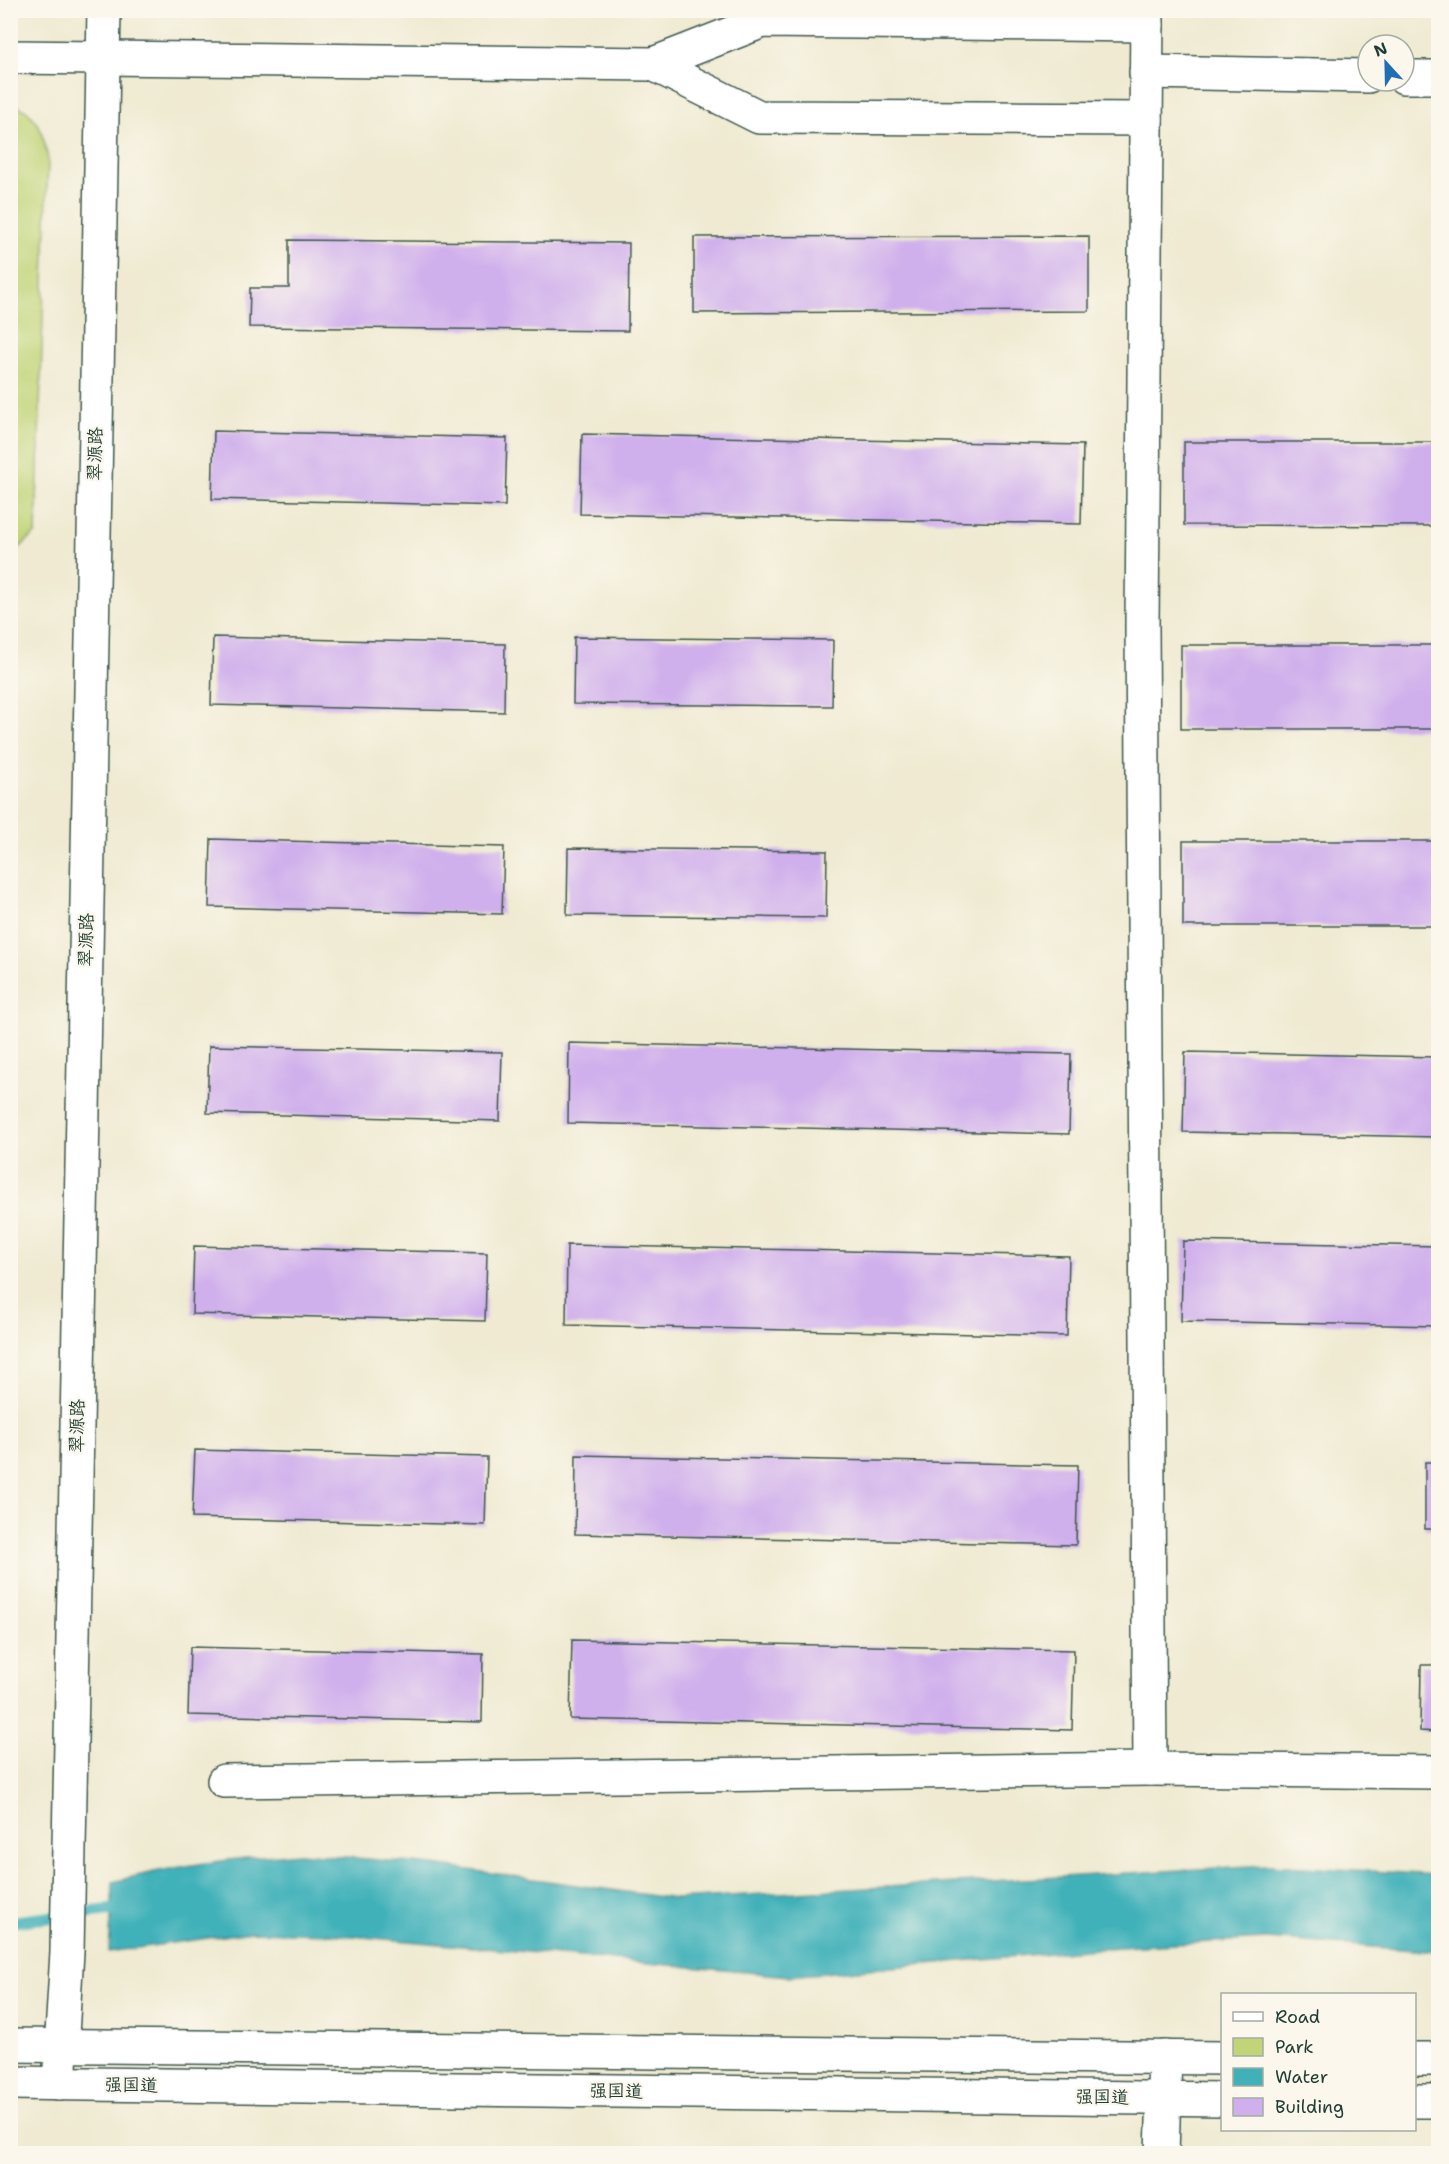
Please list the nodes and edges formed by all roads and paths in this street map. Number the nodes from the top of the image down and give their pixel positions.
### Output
1 (104, 10) edge
2 (763, 16) edge
3 (1147, 18) edge
4 (10, 57) edge
5 (103, 59) junction
6 (653, 64) junction
7 (1146, 72) junction
8 (1356, 76) edge
9 (1416, 77) edge
10 (1438, 77) edge
11 (1146, 119) junction
12 (1150, 1769) junction
13 (1438, 1772) edge
14 (224, 1781) dead end
15 (10, 2045) edge
16 (62, 2045) junction
17 (1165, 2057) junction
18 (1221, 2058) edge
19 (1416, 2059) edge
20 (1438, 2060) edge
21 (10, 2083) edge
22 (59, 2084) junction
23 (1164, 2098) junction
24 (1221, 2098) edge
25 (1416, 2101) edge
26 (1438, 2101) edge
27 (1162, 2154) edge

1 - 5 street, 翠源路
2 - 3 street
2 - 6 street
3 - 7 street
4 - 5 street
5 - 6 street
5 - 16 street, 翠源路
6 - 11 street
7 - 8 street
7 - 11 street
9 - 10 street
11 - 12 street
12 - 13 street
12 - 14 street
15 - 16 street
16 - 17 street
16 - 22 street, 翠源路
17 - 18 street
17 - 23 street
19 - 20 street
21 - 22 street, 强国道
22 - 23 street, 强国道
23 - 24 street, 强国道
23 - 27 street
25 - 26 street

